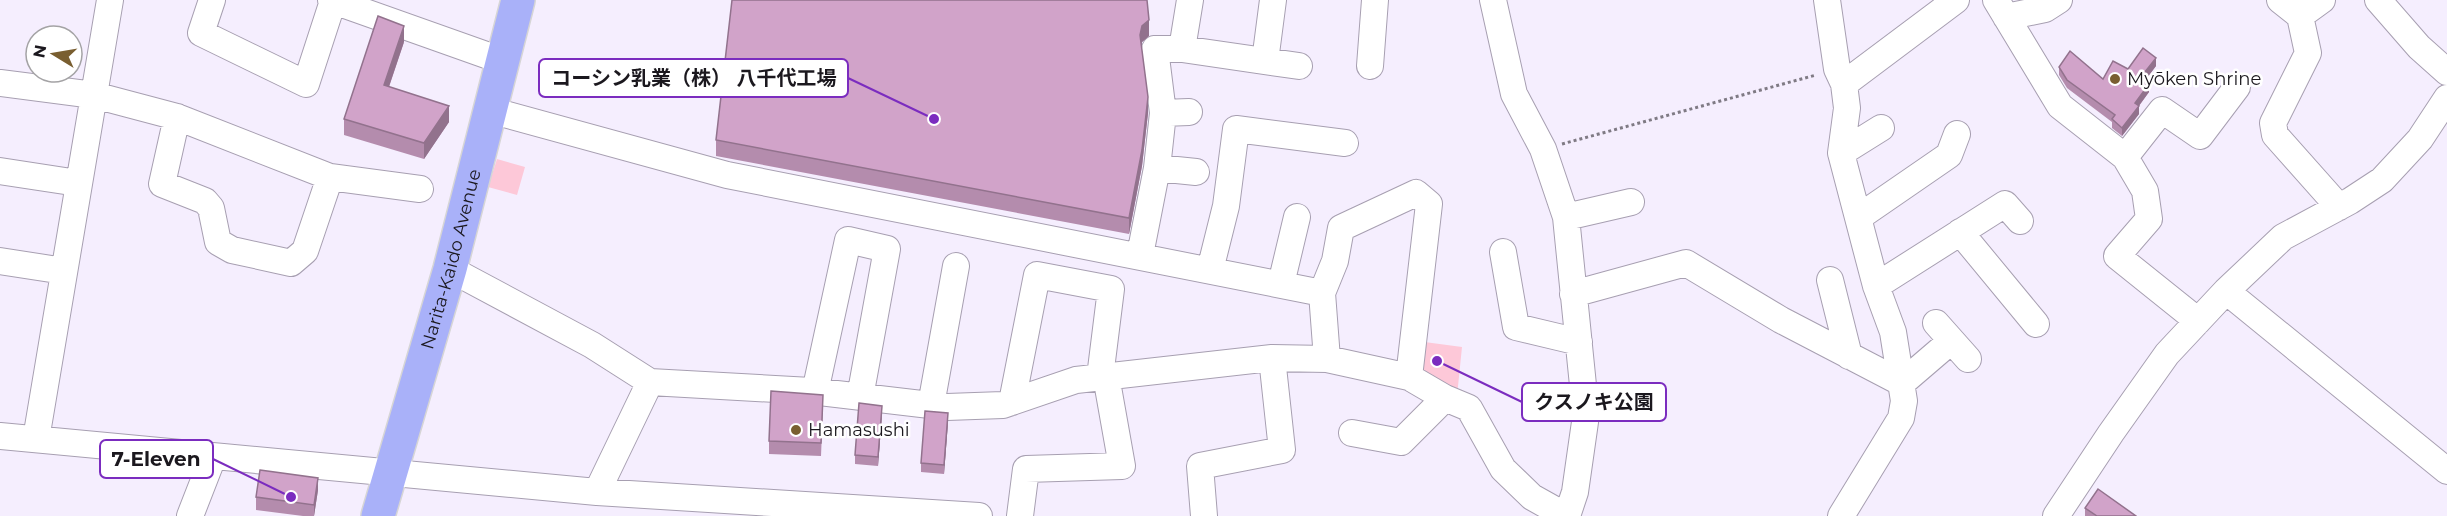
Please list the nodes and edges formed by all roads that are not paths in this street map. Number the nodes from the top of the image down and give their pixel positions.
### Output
1 (110, 0) edge
2 (212, 0) edge
3 (332, 0) edge
4 (518, 0) edge
5 (1190, 0) edge
6 (1273, 0) edge
7 (1375, 0) edge
8 (1493, 0) edge
9 (1827, 0) edge
10 (1956, 0) edge
11 (2059, 0) edge
12 (2322, 0) edge
13 (2378, 0) edge
14 (368, 6) edge
15 (2290, 8) edge
16 (2001, 9) edge
17 (1182, 49) junction
18 (503, 61) junction
19 (1265, 61) junction
20 (1299, 66) dead end
21 (1370, 66) dead end
22 (2447, 72) edge
23 (1840, 77) junction
24 (0, 83) edge
25 (2236, 87) dead end
26 (94, 95) junction
27 (2447, 98) edge
28 (490, 110) junction
29 (1189, 112) dead end
30 (1163, 113) junction
31 (177, 117) junction
32 (1881, 128) dead end
33 (1957, 134) dead end
34 (1345, 143) dead end
35 (1841, 153) junction
36 (2125, 158) junction
37 (1157, 168) junction
38 (0, 171) edge
39 (1196, 172) dead end
40 (330, 177) junction
41 (78, 183) junction
42 (420, 189) dead end
43 (1631, 202) dead end
44 (2338, 207) junction
45 (1297, 217) dead end
46 (1859, 217) junction
47 (1566, 218) junction
48 (2020, 221) dead end
49 (1960, 232) junction
50 (1503, 252) dead end
51 (1140, 255) junction
52 (0, 261) edge
53 (956, 266) dead end
54 (450, 269) junction
55 (1210, 270) junction
56 (64, 271) junction
57 (1830, 280) dead end
58 (1281, 284) junction
59 (1876, 286) junction
60 (2226, 291) junction
61 (1322, 293) junction
62 (1573, 294) junction
63 (2198, 321) junction
64 (2036, 324) dead end
65 (1952, 341) dead end
66 (1579, 342) junction
67 (1850, 356) junction
68 (1272, 358) junction
69 (1328, 359) junction
70 (1103, 376) junction
71 (1409, 377) junction
72 (650, 382) junction
73 (1902, 382) junction
74 (815, 392) junction
75 (860, 397) junction
76 (1445, 398) junction
77 (1012, 402) junction
78 (931, 405) junction
79 (1352, 433) dead end
80 (0, 436) edge
81 (36, 439) junction
82 (213, 457) junction
83 (2447, 471) edge
84 (390, 473) junction
85 (597, 492) junction
86 (1560, 514) edge
87 (190, 516) edge
88 (378, 516) edge
89 (979, 516) edge
90 (1020, 516) edge
91 (1204, 516) edge
92 (1841, 516) edge
93 (2056, 516) edge

1 - 26 street
2 - 3 street
3 - 14 street
4 - 18 highway, Narita-Kaido Avenue
5 - 17 street
6 - 19 street
7 - 21 street
8 - 47 street
9 - 23 street
10 - 23 street
11 - 16 street
12 - 15 street
13 - 22 street
14 - 18 street
15 - 44 street
16 - 36 street
17 - 19 street
17 - 30 street
18 - 28 highway, Narita-Kaido Avenue
19 - 20 street
23 - 35 street
24 - 26 street
25 - 36 street
26 - 31 street
26 - 41 street
27 - 44 street
28 - 51 street
28 - 54 highway, Narita-Kaido Avenue
29 - 30 street
30 - 37 street
31 - 40 street
31 - 40 street
32 - 35 street
33 - 46 street
34 - 55 street
35 - 46 street
36 - 63 street
37 - 39 street
37 - 51 street
38 - 41 street
40 - 42 street
41 - 56 street
43 - 47 street
44 - 60 street
45 - 58 street
46 - 59 street
47 - 62 street
48 - 49 street
49 - 59 street
49 - 64 street
50 - 66 street
51 - 55 street
52 - 56 street
53 - 78 street
54 - 72 street
54 - 84 highway, Narita-Kaido Avenue
55 - 58 street
56 - 81 street
57 - 67 street
58 - 61 street
59 - 73 street
60 - 63 street
60 - 83 street
61 - 69 street
61 - 71 street
62 - 66 street
62 - 67 street
63 - 93 street
65 - 73 street
66 - 86 street
67 - 73 street
68 - 69 street
68 - 70 street
68 - 91 street
69 - 71 street
70 - 77 street
70 - 77 street
70 - 90 street
71 - 76 street
72 - 74 street
72 - 85 street
73 - 92 street
74 - 75 street
74 - 75 street
75 - 78 street
76 - 79 street
76 - 86 street
77 - 78 street
80 - 81 street
81 - 82 street
82 - 84 street
82 - 87 street
84 - 85 street
84 - 88 highway, Narita-Kaido Avenue
85 - 89 street

